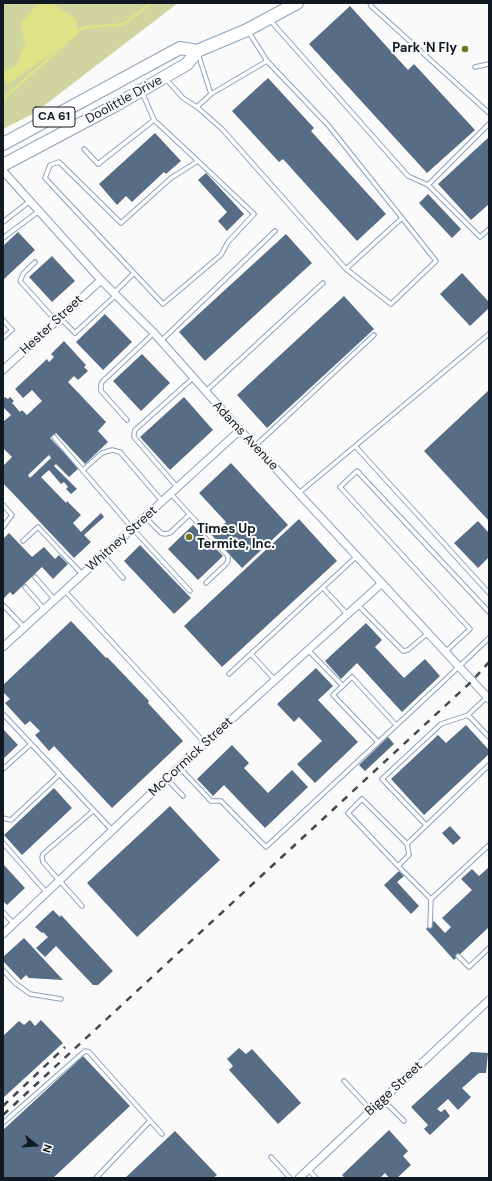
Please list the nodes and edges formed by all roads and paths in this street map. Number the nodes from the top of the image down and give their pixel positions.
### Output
1 (297, 3) edge
2 (370, 3) edge
3 (269, 19) junction
4 (247, 30) junction
5 (197, 51) junction
6 (267, 61) junction
7 (489, 64) edge
8 (475, 67) dead end
9 (165, 77) junction
10 (142, 90) junction
11 (211, 94) junction
12 (197, 107) junction
13 (489, 113) edge
14 (154, 120) junction
15 (489, 124) edge
16 (3, 144) edge
17 (84, 149) dead end
18 (198, 161) junction
19 (3, 165) edge
20 (3, 171) edge
21 (428, 185) junction
22 (30, 201) junction
23 (39, 211) junction
24 (402, 218) junction
25 (3, 222) edge
26 (489, 229) edge
27 (275, 231) dead end
28 (3, 238) edge
29 (35, 262) dead end
30 (346, 269) junction
31 (134, 273) junction
32 (101, 280) junction
33 (323, 283) dead end
34 (115, 294) junction
35 (3, 320) edge
36 (58, 320) junction
37 (154, 333) junction
38 (489, 334) edge
39 (374, 336) dead end
40 (3, 338) edge
41 (161, 341) junction
42 (3, 370) edge
43 (193, 378) junction
44 (205, 392) junction
45 (127, 420) dead end
46 (240, 430) junction
47 (54, 437) dead end
48 (255, 446) junction
49 (355, 446) junction
50 (83, 470) junction
51 (178, 487) junction
52 (299, 493) junction
53 (170, 494) junction
54 (163, 501) junction
55 (3, 505) edge
56 (189, 515) junction
57 (145, 517) junction
58 (3, 527) edge
59 (133, 529) junction
60 (23, 541) dead end
61 (104, 556) junction
62 (357, 556) junction
63 (83, 575) junction
64 (35, 578) dead end
65 (123, 578) dead end
66 (206, 583) dead end
67 (382, 583) junction
68 (24, 587) dead end
69 (324, 588) junction
70 (65, 591) junction
71 (190, 591) dead end
72 (489, 593) edge
73 (55, 600) junction
74 (3, 605) edge
75 (358, 605) junction
76 (45, 610) junction
77 (489, 612) edge
78 (348, 615) junction
79 (24, 628) junction
80 (428, 633) junction
81 (489, 638) edge
82 (3, 647) edge
83 (308, 650) junction
84 (445, 652) junction
85 (251, 654) junction
86 (459, 667) junction
87 (229, 674) dead end
88 (275, 680) junction
89 (343, 686) junction
90 (488, 697) edge
91 (3, 714) edge
92 (468, 715) junction
93 (396, 725) junction
94 (489, 737) edge
95 (378, 742) junction
96 (205, 743) junction
97 (31, 744) junction
98 (489, 765) edge
99 (179, 767) junction
100 (3, 769) edge
101 (59, 775) junction
102 (167, 779) junction
103 (183, 796) dead end
104 (93, 811) junction
105 (3, 818) edge
106 (426, 825) junction
107 (113, 831) junction
108 (3, 844) edge
109 (407, 844) junction
110 (489, 845) edge
111 (398, 866) junction
112 (60, 880) junction
113 (46, 892) junction
114 (431, 899) junction
115 (82, 906) dead end
116 (3, 912) edge
117 (14, 924) junction
118 (430, 926) dead end
119 (3, 934) edge
120 (489, 948) edge
121 (458, 956) dead end
122 (3, 970) edge
123 (61, 999) dead end
124 (489, 1000) edge
125 (344, 1081) dead end
126 (383, 1100) junction
127 (371, 1110) junction
128 (150, 1121) junction
129 (404, 1121) dead end
130 (3, 1123) edge
131 (162, 1134) dead end
132 (271, 1157) dead end
133 (308, 1169) junction
134 (96, 1178) edge
135 (290, 1178) edge
136 (299, 1178) edge
137 (316, 1178) edge

1 - 3 main road, Doolittle Drive / CA 61
2 - 13 lane
3 - 4 main road, Doolittle Drive / CA 61
3 - 21 lane
4 - 5 main road, Doolittle Drive / CA 61
4 - 6 lane
5 - 9 main road, Doolittle Drive / CA 61
5 - 11 lane
5 - 16 main road, Doolittle Drive / CA 61
6 - 11 lane
6 - 24 lane
7 - 8 lane
9 - 10 main road, Doolittle Drive / CA 61
9 - 12 lane
10 - 14 lane
10 - 19 main road, Doolittle Drive / CA 61
11 - 12 lane
12 - 30 lane
14 - 17 lane
14 - 18 lane
15 - 21 lane
18 - 31 lane
18 - 31 lane
20 - 22 street, Adams Avenue
21 - 26 lane
22 - 23 street, Adams Avenue
22 - 25 lane
23 - 28 lane
23 - 32 street, Adams Avenue
24 - 30 lane
24 - 30 lane
27 - 41 lane
29 - 36 lane
31 - 34 lane
32 - 34 street, Adams Avenue
32 - 36 street, Hester Street
33 - 44 lane
34 - 36 lane
34 - 37 street, Adams Avenue
35 - 40 lane
36 - 42 street, Hester Street
37 - 41 street, Adams Avenue
37 - 45 lane
38 - 49 lane
39 - 48 lane
41 - 43 street, Adams Avenue
43 - 44 street, Adams Avenue
43 - 51 lane
44 - 46 street, Adams Avenue
46 - 48 street, Adams Avenue
46 - 51 street, Whitney Street
47 - 50 lane
48 - 52 street, Adams Avenue
49 - 52 lane
49 - 72 lane
50 - 54 lane
50 - 59 lane
51 - 53 street, Whitney Street
52 - 62 street, Adams Avenue
53 - 54 street, Whitney Street
53 - 56 lane
54 - 57 street, Whitney Street
55 - 58 lane
56 - 57 lane
56 - 66 lane
57 - 59 street, Whitney Street
59 - 61 street, Whitney Street
59 - 71 lane
60 - 63 lane
61 - 63 street, Whitney Street
61 - 65 lane
62 - 67 street, Adams Avenue
62 - 69 lane
63 - 70 street, Whitney Street
64 - 73 lane
67 - 75 street, McCormick Street
67 - 80 street, Adams Avenue
68 - 76 lane
69 - 78 lane
69 - 85 lane
70 - 73 street, Whitney Street
70 - 96 lane
73 - 76 street, Whitney Street
74 - 79 lane
75 - 78 street, McCormick Street
75 - 80 lane
76 - 79 street, Whitney Street
77 - 84 lane
78 - 83 street, McCormick Street
79 - 82 street, Whitney Street
80 - 84 street, Adams Avenue
81 - 86 lane
83 - 88 street, McCormick Street
83 - 89 lane
84 - 86 street, Adams Avenue
85 - 87 lane
85 - 88 lane
86 - 90 street, Adams Avenue
86 - 93 lane
88 - 96 street, McCormick Street
89 - 93 lane
89 - 95 lane
90 - 92 lane
91 - 97 lane
92 - 94 lane
92 - 106 lane
93 - 95 lane
95 - 99 lane
96 - 99 street, McCormick Street
97 - 100 lane
97 - 101 lane
98 - 106 lane
99 - 102 street, McCormick Street
101 - 104 lane
101 - 105 lane
102 - 103 lane
102 - 107 street, McCormick Street
104 - 107 lane
104 - 112 lane
106 - 109 lane
107 - 112 street, McCormick Street
108 - 113 lane
109 - 111 lane
109 - 111 lane
110 - 114 lane
111 - 114 lane
112 - 113 street, McCormick Street
112 - 115 lane
113 - 117 street, McCormick Street
114 - 118 lane
116 - 117 lane
117 - 119 street, McCormick Street
120 - 121 lane
122 - 123 lane
124 - 126 street, Bigge Street
125 - 127 lane
126 - 127 street, Bigge Street
126 - 129 lane
127 - 133 street, Bigge Street
128 - 130 lane
128 - 131 lane
128 - 134 lane
132 - 135 lane
133 - 136 street, Bigge Street
133 - 137 lane

